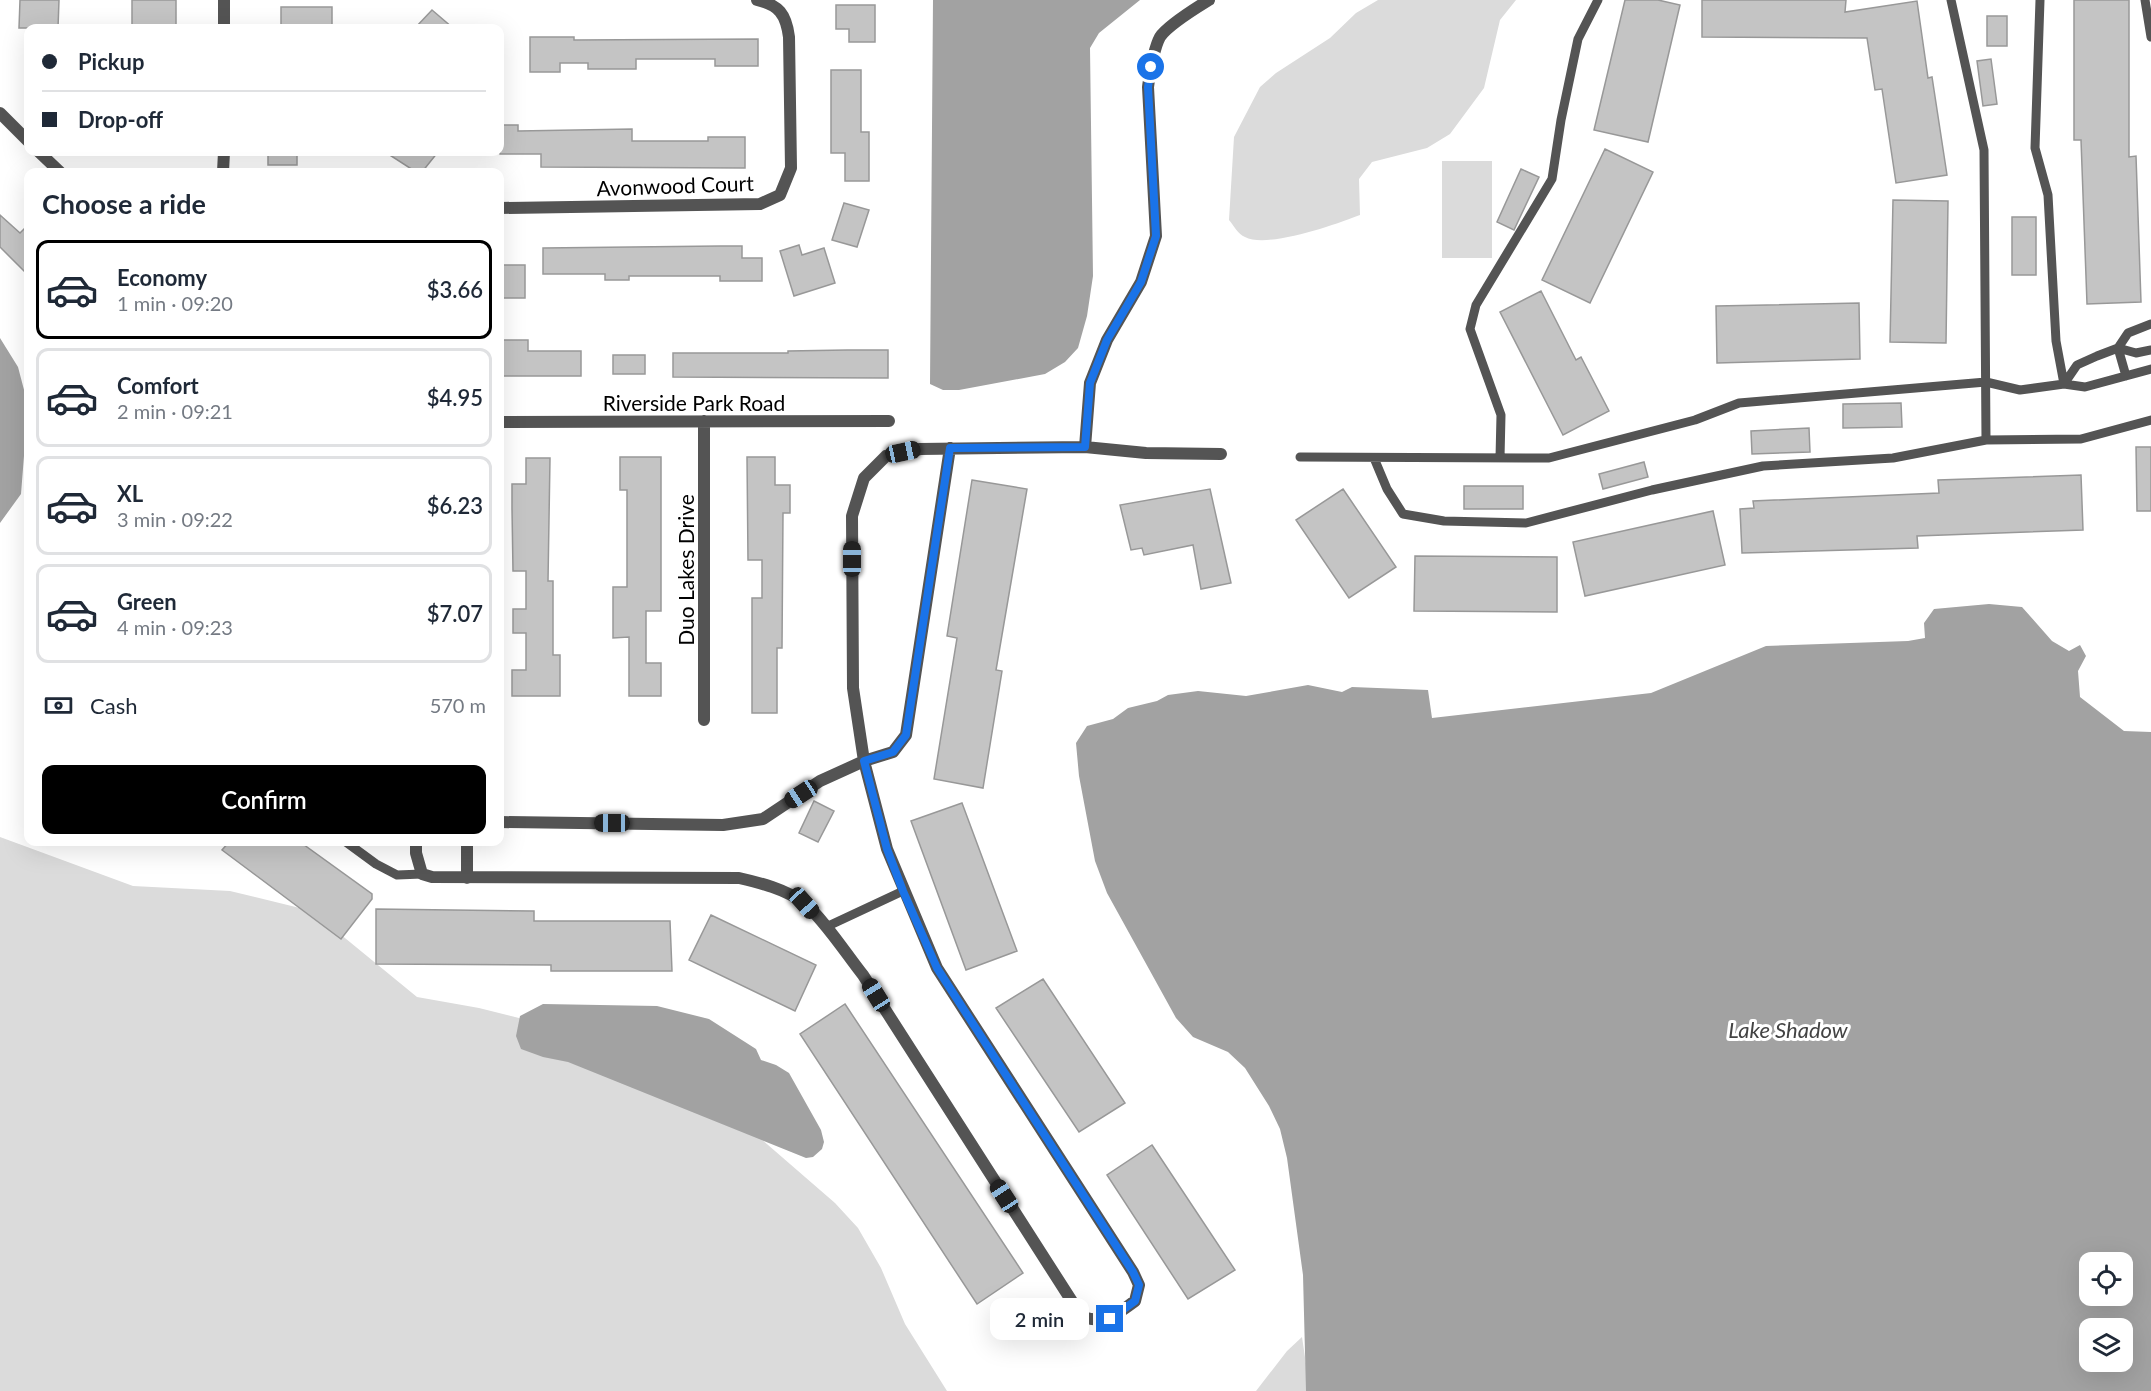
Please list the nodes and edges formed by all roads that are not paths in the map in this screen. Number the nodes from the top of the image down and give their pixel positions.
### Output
1 (224, 0) edge
2 (757, 0) edge
3 (1209, 0) edge
4 (1598, 0) edge
5 (1951, 0) edge
6 (2040, 0) edge
7 (2145, 0) edge
8 (224, 24) edge
9 (2151, 38) edge
10 (0, 113) edge
11 (24, 137) edge
12 (43, 156) edge
13 (56, 168) edge
14 (504, 208) edge
15 (2151, 324) edge
16 (2118, 348) junction
17 (2151, 350) edge
18 (2151, 369) edge
19 (2126, 376) junction
20 (1986, 382) junction
21 (2064, 384) junction
22 (2151, 420) edge
23 (704, 421) junction
24 (889, 421) dead end
25 (504, 422) edge
26 (1986, 440) junction
27 (1085, 447) junction
28 (950, 448) junction
29 (1221, 454) dead end
30 (1300, 457) dead end
31 (1374, 458) junction
32 (1500, 458) junction
33 (704, 720) dead end
34 (864, 761) junction
35 (504, 822) edge
36 (351, 846) edge
37 (416, 846) edge
38 (467, 846) edge
39 (423, 874) junction
40 (466, 878) junction
41 (903, 891) junction
42 (826, 927) junction

1 - 8 street
2 - 14 street, Avonwood Court
3 - 27 street
4 - 32 lane
5 - 20 lane
6 - 21 lane
7 - 9 lane
10 - 11 street
12 - 13 street
15 - 16 lane
16 - 17 lane
16 - 19 lane
16 - 21 lane
18 - 19 lane
19 - 21 lane
20 - 21 lane
20 - 26 lane
20 - 32 lane
22 - 26 lane
23 - 24 street, Riverside Park Road
23 - 25 street, Riverside Park Road
23 - 33 street, Duo Lakes Drive
26 - 31 lane
27 - 28 street
27 - 29 street
28 - 34 street
28 - 34 street
30 - 31 lane
31 - 32 lane
34 - 35 street
34 - 41 street
36 - 39 lane
37 - 39 street
38 - 40 street
39 - 40 street
40 - 42 street
41 - 42 lane
41 - 42 street

